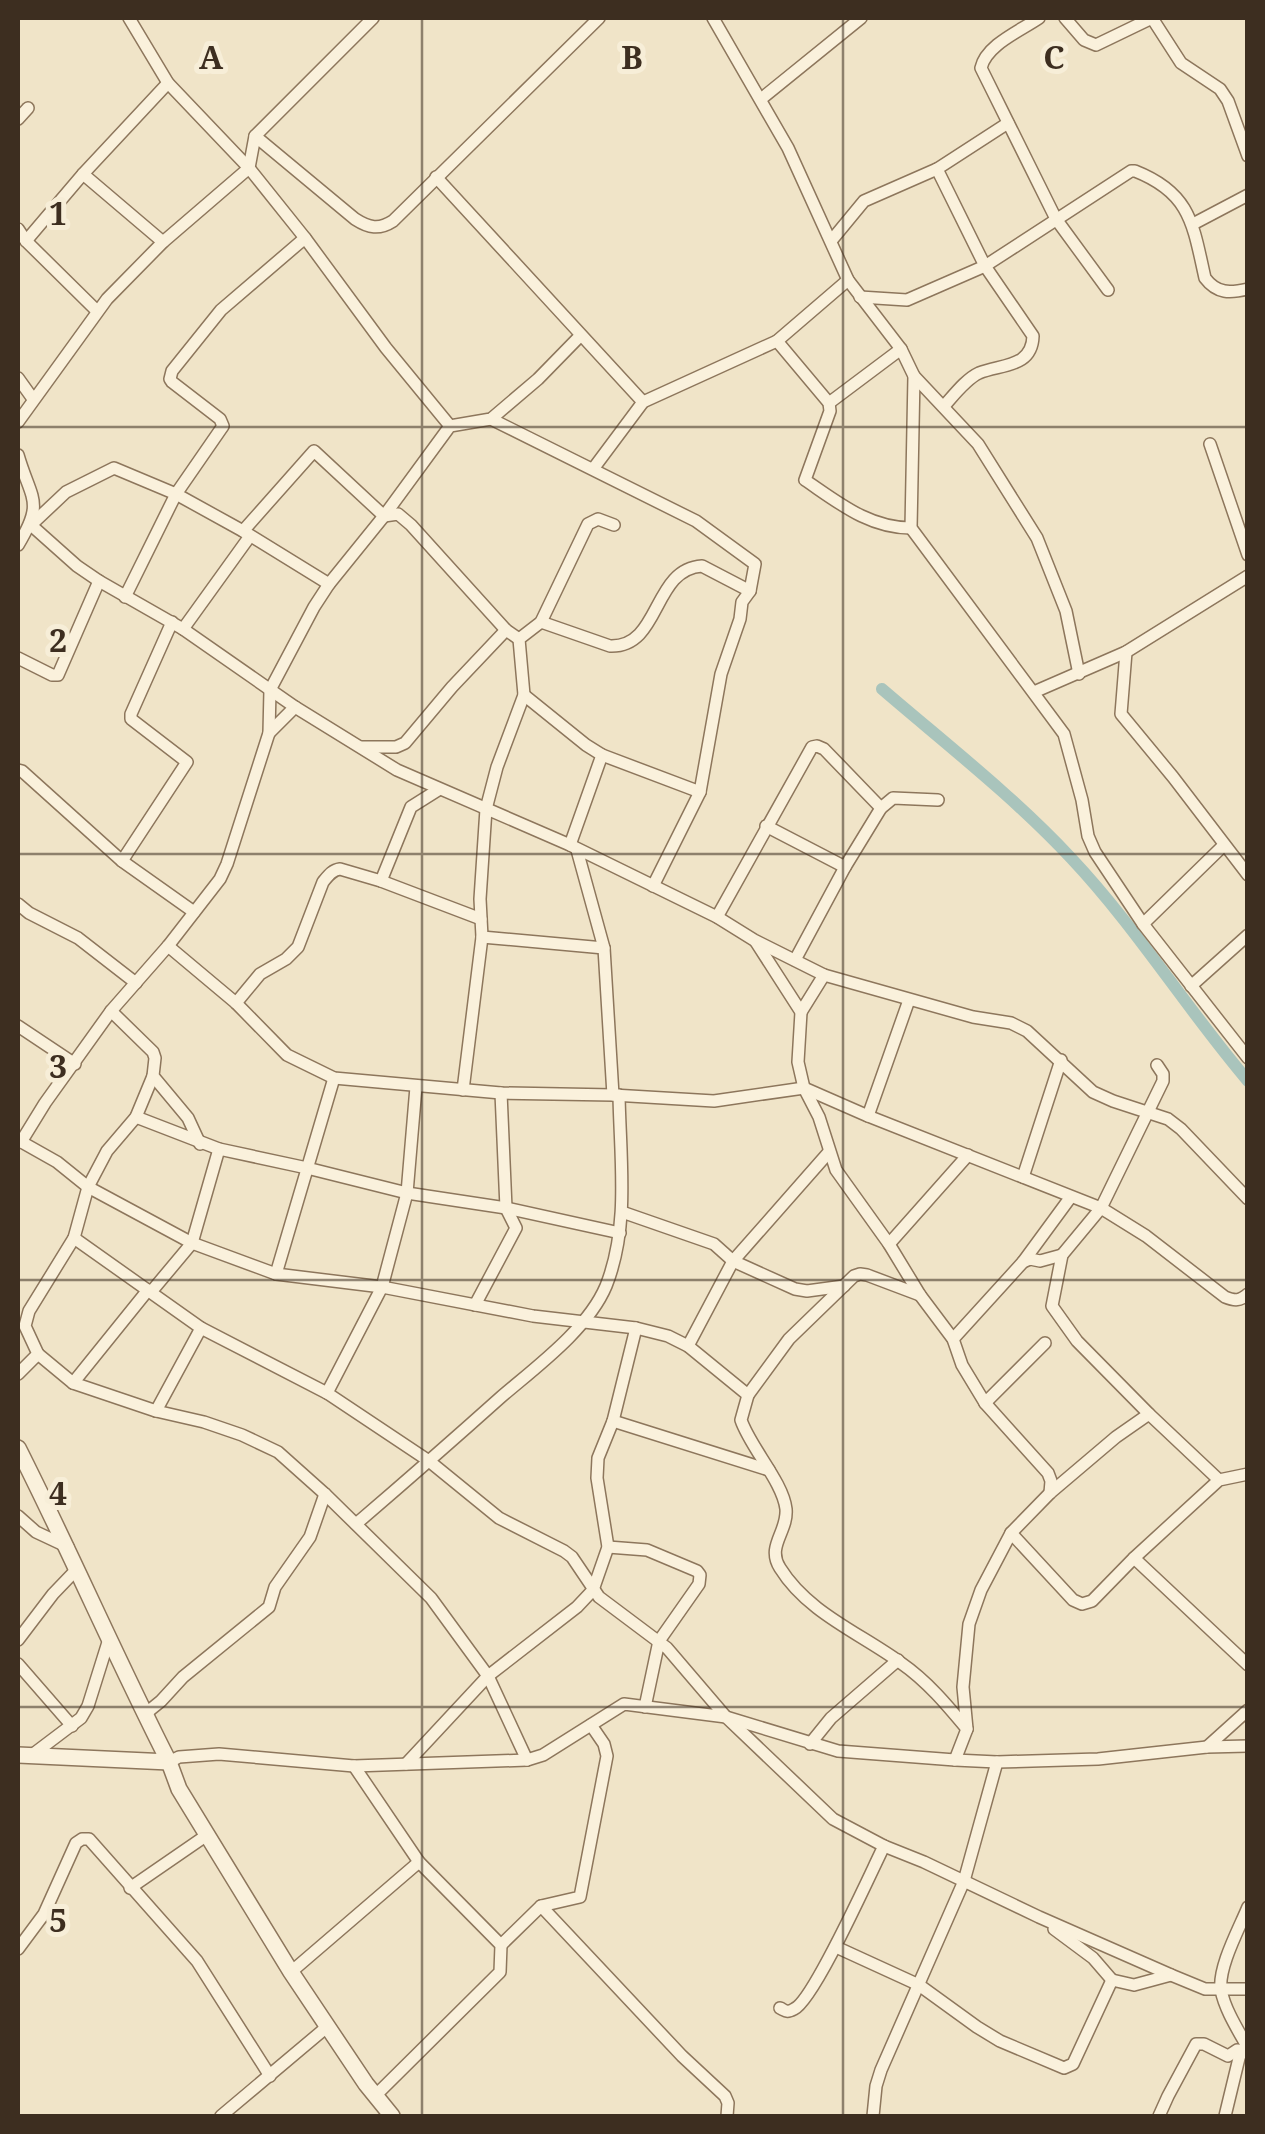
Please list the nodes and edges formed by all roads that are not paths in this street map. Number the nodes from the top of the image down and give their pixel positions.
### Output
1 (129, 18) edge
2 (372, 18) edge
3 (599, 18) edge
4 (712, 18) edge
5 (861, 18) edge
6 (1039, 18) edge
7 (1064, 18) edge
8 (1152, 18) edge
9 (168, 83) junction
10 (761, 99) junction
11 (28, 108) dead end
12 (18, 120) edge
13 (1008, 123) junction
14 (255, 136) junction
15 (1248, 156) edge
16 (249, 168) junction
17 (937, 169) junction
18 (83, 174) junction
19 (436, 177) junction
20 (1248, 195) edge
21 (1056, 218) junction
22 (1193, 224) junction
23 (18, 229) edge
24 (306, 238) junction
25 (26, 241) junction
26 (831, 241) junction
27 (163, 242) junction
28 (985, 266) junction
29 (848, 280) junction
30 (1248, 289) edge
31 (1108, 290) dead end
32 (860, 297) junction
33 (97, 311) junction
34 (580, 336) junction
35 (777, 341) junction
36 (901, 349) junction
37 (914, 376) junction
38 (18, 378) edge
39 (33, 399) junction
40 (642, 402) junction
41 (829, 403) junction
42 (944, 406) junction
43 (490, 419) junction
44 (18, 422) edge
45 (450, 426) junction
46 (1210, 444) dead end
47 (18, 456) edge
48 (593, 469) junction
49 (21, 478) edge
50 (176, 494) junction
51 (384, 516) junction
52 (32, 522) junction
53 (614, 525) dead end
54 (911, 528) junction
55 (247, 534) junction
56 (18, 545) edge
57 (1247, 556) edge
58 (1248, 576) edge
59 (98, 580) junction
60 (329, 584) junction
61 (750, 591) junction
62 (126, 598) junction
63 (540, 622) junction
64 (177, 626) junction
65 (506, 630) junction
66 (519, 639) junction
67 (1126, 652) junction
68 (18, 658) edge
69 (1079, 674) junction
70 (270, 690) junction
71 (1034, 692) junction
72 (524, 694) junction
73 (295, 707) junction
74 (269, 732) junction
75 (358, 748) junction
76 (602, 755) junction
77 (18, 770) edge
78 (438, 790) junction
79 (700, 792) junction
80 (938, 800) dead end
81 (486, 808) junction
82 (881, 808) junction
83 (766, 826) junction
84 (1224, 845) junction
85 (573, 848) junction
86 (122, 861) junction
87 (845, 867) junction
88 (1248, 876) edge
89 (381, 882) junction
90 (652, 886) junction
91 (18, 904) edge
92 (194, 912) junction
93 (717, 917) junction
94 (482, 920) junction
95 (1143, 924) junction
96 (1248, 935) edge
97 (482, 937) junction
98 (754, 940) junction
99 (168, 946) junction
100 (604, 948) junction
101 (794, 960) junction
102 (824, 974) junction
103 (136, 984) junction
104 (1191, 986) junction
105 (909, 1000) junction
106 (236, 1003) junction
107 (110, 1011) junction
108 (801, 1012) junction
109 (18, 1026) edge
110 (1248, 1058) edge
111 (1060, 1060) junction
112 (75, 1064) junction
113 (1157, 1064) dead end
114 (153, 1076) junction
115 (334, 1078) junction
116 (416, 1087) junction
117 (804, 1088) junction
118 (463, 1090) junction
119 (501, 1093) junction
120 (616, 1095) junction
121 (1147, 1111) junction
122 (868, 1116) junction
123 (136, 1117) junction
124 (19, 1141) edge
125 (200, 1144) junction
126 (219, 1150) junction
127 (829, 1152) junction
128 (968, 1155) junction
129 (306, 1168) junction
130 (1024, 1177) junction
131 (88, 1187) junction
132 (408, 1194) junction
133 (1070, 1198) junction
134 (1248, 1199) edge
135 (506, 1208) junction
136 (1101, 1208) junction
137 (622, 1212) junction
138 (620, 1233) junction
139 (74, 1238) junction
140 (192, 1243) junction
141 (890, 1244) junction
142 (1062, 1255) junction
143 (732, 1261) junction
144 (1024, 1262) junction
145 (276, 1274) junction
146 (382, 1286) junction
147 (844, 1286) junction
148 (149, 1291) junction
149 (1248, 1294) edge
150 (920, 1296) junction
151 (474, 1305) junction
152 (582, 1323) junction
153 (201, 1328) junction
154 (636, 1328) junction
155 (953, 1338) junction
156 (1044, 1343) dead end
157 (688, 1346) junction
158 (38, 1354) junction
159 (18, 1374) edge
160 (73, 1383) junction
161 (327, 1392) junction
162 (748, 1395) junction
163 (985, 1403) junction
164 (156, 1411) junction
165 (1150, 1414) junction
166 (613, 1421) junction
167 (18, 1448) edge
168 (430, 1460) junction
169 (769, 1470) junction
170 (1248, 1474) edge
171 (1218, 1480) junction
172 (1050, 1493) junction
173 (325, 1494) junction
174 (18, 1516) edge
175 (356, 1524) junction
176 (1011, 1533) junction
177 (608, 1547) junction
178 (68, 1548) junction
179 (1134, 1558) junction
180 (77, 1569) junction
181 (593, 1590) junction
182 (110, 1639) junction
183 (18, 1640) edge
184 (660, 1641) junction
185 (898, 1660) junction
186 (18, 1664) edge
187 (1248, 1665) edge
188 (488, 1676) junction
189 (645, 1707) junction
190 (1248, 1710) edge
191 (145, 1714) junction
192 (726, 1718) junction
193 (591, 1725) junction
194 (72, 1726) junction
195 (966, 1729) junction
196 (810, 1744) junction
197 (1248, 1746) edge
198 (1207, 1747) junction
199 (25, 1755) edge
200 (526, 1760) junction
201 (955, 1760) junction
202 (168, 1762) junction
203 (997, 1762) junction
204 (406, 1764) junction
205 (354, 1766) junction
206 (206, 1835) junction
207 (884, 1846) junction
208 (420, 1862) junction
209 (964, 1881) junction
210 (130, 1888) junction
211 (541, 1906) junction
212 (1248, 1907) edge
213 (1039, 1917) junction
214 (501, 1945) junction
215 (836, 1947) junction
216 (18, 1949) edge
217 (292, 1972) junction
218 (1171, 1975) junction
219 (1112, 1980) junction
220 (919, 1985) junction
221 (1248, 1989) edge
222 (1222, 1990) junction
223 (780, 2008) dead end
224 (328, 2026) junction
225 (1248, 2050) edge
226 (270, 2076) junction
227 (376, 2096) junction
228 (220, 2116) edge
229 (392, 2116) edge
230 (727, 2116) edge
231 (873, 2116) edge
232 (1159, 2116) edge
233 (1225, 2116) edge

1 - 9 street
2 - 14 street
3 - 19 street
4 - 10 street
5 - 10 street
6 - 13 street
7 - 8 street
8 - 15 street
9 - 16 street
9 - 18 street
10 - 26 street
11 - 12 street
13 - 17 street
13 - 21 street
14 - 16 street
14 - 19 street
16 - 24 street
16 - 27 street
17 - 26 street
17 - 28 street
18 - 25 street
18 - 27 street
19 - 34 street
20 - 22 street
21 - 22 street
21 - 28 street
21 - 31 street
22 - 30 street
23 - 25 street
24 - 45 street
24 - 50 street
25 - 33 street
26 - 29 street
27 - 33 street
28 - 32 street
28 - 42 street
29 - 32 street
29 - 35 street
32 - 36 street
33 - 39 street
34 - 40 street
34 - 43 street
35 - 40 street
35 - 41 street
36 - 37 street
36 - 41 street
37 - 42 street
37 - 54 street
38 - 39 street
39 - 44 street
40 - 48 street
41 - 54 street
42 - 69 street
43 - 45 street
43 - 48 street
45 - 51 street
46 - 57 street
47 - 49 street
48 - 61 street
49 - 52 street
50 - 52 street
50 - 55 street
50 - 62 street
51 - 55 street
51 - 60 street
51 - 65 street
52 - 56 street
52 - 59 street
53 - 63 street
54 - 71 street
55 - 60 street
55 - 64 street
58 - 67 street
59 - 62 street
59 - 68 street
60 - 70 street
61 - 63 street
61 - 79 street
62 - 64 street
63 - 66 street
64 - 70 street
64 - 86 street
65 - 66 street
65 - 75 street
66 - 72 street
67 - 69 street
67 - 84 street
69 - 71 street
70 - 73 street
70 - 74 street
71 - 95 street
72 - 76 street
72 - 81 street
73 - 74 street
73 - 75 street
74 - 92 street
75 - 78 street
76 - 79 street
76 - 85 street
77 - 86 street
78 - 81 street
78 - 89 street
79 - 90 street
80 - 82 street
81 - 85 street
81 - 94 street
82 - 83 street
82 - 87 street
83 - 87 street
83 - 93 street
84 - 88 street
84 - 95 street
85 - 90 street
85 - 100 street
86 - 92 street
87 - 101 street
89 - 94 street
89 - 106 street
90 - 93 street
91 - 103 street
92 - 99 street
93 - 98 street
94 - 97 street
95 - 104 street
96 - 104 street
97 - 100 street
97 - 118 street
98 - 101 street
98 - 108 street
99 - 103 street
99 - 106 street
100 - 120 street
101 - 102 street
102 - 105 street
102 - 108 street
103 - 107 street
104 - 110 street
105 - 111 street
105 - 122 street
106 - 115 street
107 - 112 street
107 - 114 street
108 - 117 street
109 - 112 street
111 - 121 street
111 - 130 street
112 - 124 street
113 - 121 street
114 - 123 street
114 - 125 street
115 - 116 street
115 - 129 street
116 - 118 street
116 - 132 street
117 - 120 street
117 - 122 street
117 - 127 street
118 - 119 street
119 - 120 street
119 - 135 street
120 - 137 street
121 - 134 street
121 - 136 street
122 - 128 street
123 - 125 street
123 - 131 street
124 - 131 street
125 - 126 street
126 - 129 street
126 - 140 street
127 - 141 street
127 - 143 street
128 - 130 street
128 - 141 street
129 - 132 street
129 - 145 street
130 - 133 street
131 - 139 street
131 - 140 street
132 - 135 street
132 - 146 street
133 - 136 street
133 - 144 street
135 - 138 street
135 - 151 street
136 - 142 street
136 - 149 street
137 - 138 street
137 - 143 street
138 - 152 street
139 - 148 street
139 - 158 street
140 - 145 street
140 - 148 street
141 - 150 street
142 - 144 street
142 - 165 street
143 - 147 street
143 - 157 street
144 - 155 street
145 - 146 street
146 - 151 street
146 - 161 street
147 - 150 street
147 - 162 street
148 - 153 street
148 - 160 street
150 - 155 street
151 - 152 street
152 - 154 street
152 - 168 street
153 - 161 street
153 - 164 street
154 - 157 street
154 - 166 street
155 - 163 street
156 - 163 street
157 - 162 street
158 - 159 street
158 - 160 street
160 - 164 street
161 - 168 street
162 - 169 street
163 - 172 street
164 - 173 street
165 - 171 street
165 - 172 street
166 - 169 street
166 - 177 street
167 - 178 street
168 - 175 street
168 - 181 street
169 - 185 street
170 - 171 street
171 - 179 street
172 - 176 street
173 - 175 street
173 - 191 street
174 - 178 street
175 - 188 street
176 - 179 street
176 - 195 street
177 - 181 street
177 - 184 street
178 - 180 street
179 - 187 street
180 - 182 street
180 - 183 street
181 - 184 street
181 - 188 street
182 - 191 street
182 - 194 street
184 - 189 street
184 - 192 street
185 - 195 street
185 - 196 street
186 - 194 street
188 - 200 street
188 - 204 street
189 - 192 street
189 - 193 street
190 - 198 street
191 - 202 street
192 - 196 street
192 - 207 street
193 - 200 street
193 - 211 street
194 - 199 street
195 - 201 street
196 - 201 street
197 - 198 street
198 - 203 street
199 - 202 street
200 - 204 street
201 - 203 street
202 - 205 street
202 - 206 street
203 - 209 street
204 - 205 street
205 - 208 street
206 - 210 street
206 - 217 street
207 - 209 street
207 - 215 street
208 - 214 street
208 - 217 street
209 - 213 street
209 - 220 street
210 - 216 street
210 - 226 street
211 - 214 street
211 - 230 street
212 - 222 street
213 - 218 street
213 - 219 street
214 - 227 street
215 - 220 street
215 - 223 street
217 - 224 street
218 - 219 street
218 - 222 street
219 - 220 street
220 - 231 street
221 - 222 street
222 - 225 street
224 - 226 street
224 - 227 street
225 - 232 street
225 - 233 street
226 - 228 street
227 - 229 street

